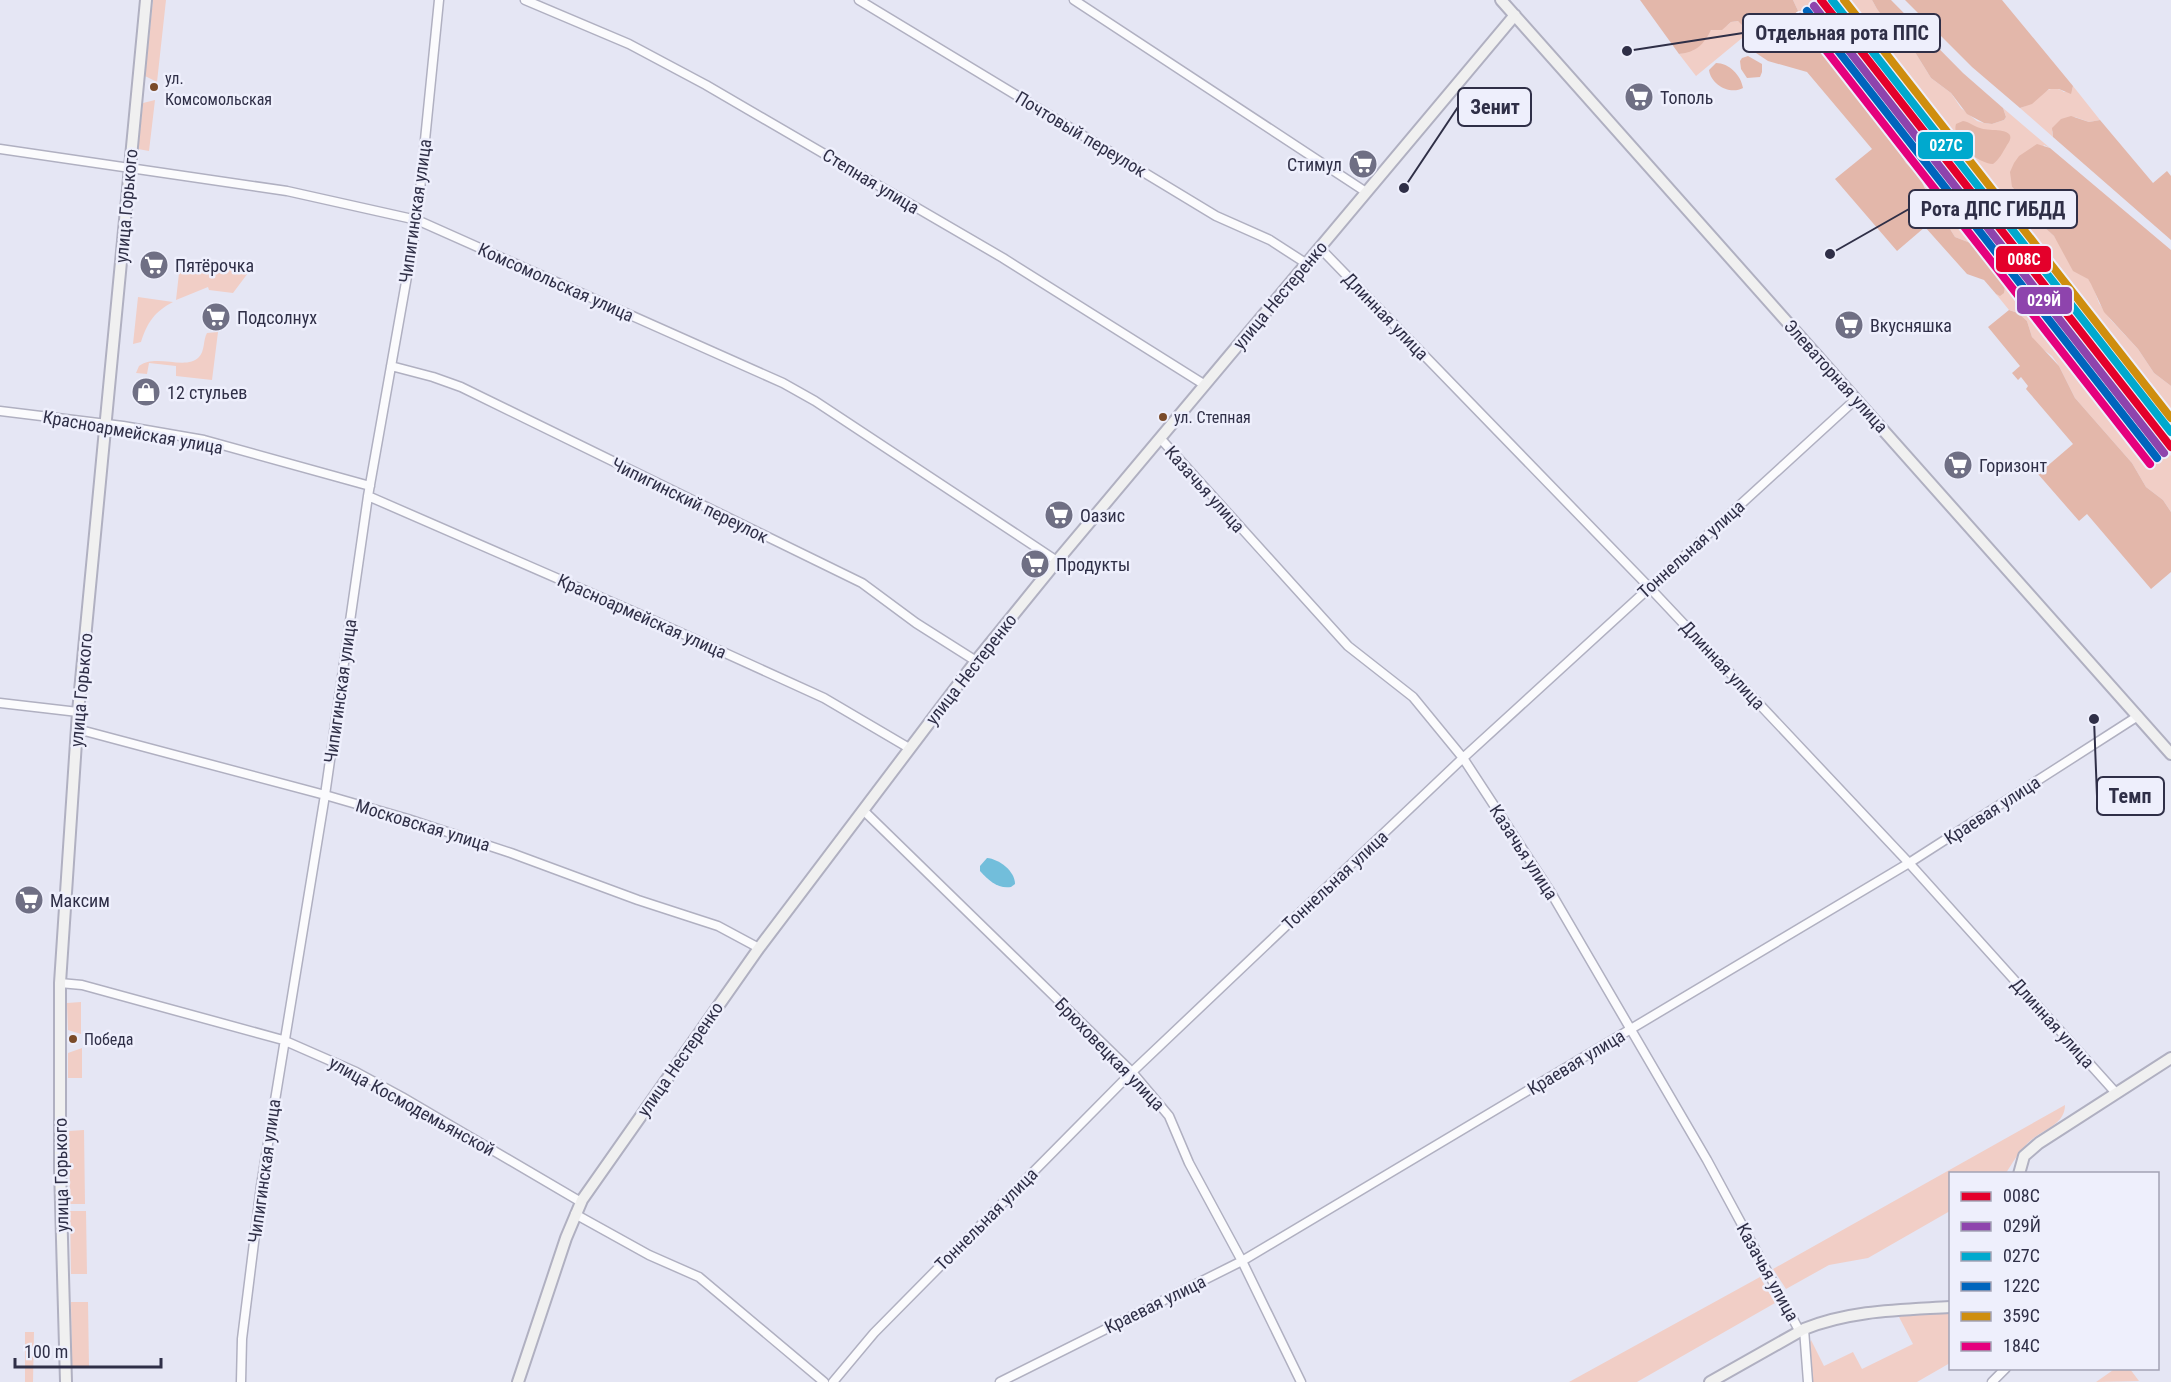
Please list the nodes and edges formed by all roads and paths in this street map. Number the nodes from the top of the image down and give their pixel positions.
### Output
1 (146, 0) edge
2 (439, 0) edge
3 (525, 0) edge
4 (859, 0) edge
5 (1074, 0) edge
6 (1501, 0) edge
7 (1515, 15) junction
8 (0, 149) edge
9 (130, 167) junction
10 (1366, 192) junction
11 (417, 220) junction
12 (1320, 248) junction
13 (1307, 264) junction
14 (391, 366) junction
15 (1205, 385) junction
16 (1856, 399) junction
17 (0, 411) edge
18 (107, 424) junction
19 (1160, 438) junction
20 (370, 486) junction
21 (369, 496) junction
22 (1057, 561) junction
23 (1649, 587) junction
24 (976, 661) junction
25 (0, 703) edge
26 (78, 712) junction
27 (2138, 716) junction
28 (77, 729) junction
29 (909, 748) junction
30 (2171, 754) edge
31 (1463, 758) junction
32 (325, 795) junction
33 (863, 810) junction
34 (1909, 863) junction
35 (759, 948) junction
36 (60, 983) junction
37 (1631, 1029) junction
38 (283, 1040) junction
39 (2171, 1058) edge
40 (1132, 1072) junction
41 (2116, 1093) junction
42 (2019, 1172) edge
43 (581, 1202) junction
44 (575, 1214) junction
45 (1242, 1261) junction
46 (1949, 1307) edge
47 (1802, 1330) junction
48 (2004, 1370) edge
49 (66, 1382) edge
50 (241, 1382) edge
51 (518, 1382) edge
52 (824, 1382) edge
53 (833, 1382) edge
54 (1000, 1382) edge
55 (1301, 1382) edge
56 (1710, 1382) edge
57 (1808, 1382) edge
58 (1992, 1382) edge

1 - 9 street, улица Горького
2 - 11 street, Чипигинская улица
3 - 15 street, Степная улица
4 - 13 street, Почтовый переулок
5 - 10 street
6 - 7 street, Элеваторная улица
7 - 10 street, улица Нестеренко
7 - 16 street, Элеваторная улица
8 - 9 street, Комсомольская улица
9 - 11 street, Комсомольская улица
9 - 18 street, улица Горького
10 - 12 street, улица Нестеренко
11 - 14 street, Чипигинская улица
11 - 22 street, Комсомольская улица
12 - 13 street, улица Нестеренко
12 - 23 street, Длинная улица
13 - 15 street, улица Нестеренко
14 - 20 street, Чипигинская улица
14 - 24 street, Чипигинский переулок
15 - 19 street, улица Нестеренко
16 - 23 street, Тоннельная улица
16 - 27 street, Элеваторная улица
17 - 18 street, Красноармейская улица
18 - 20 street, Красноармейская улица
18 - 26 street, улица Горького
19 - 22 street, улица Нестеренко
19 - 31 street, Казачья улица
20 - 21 street, Чипигинская улица
21 - 29 street, Красноармейская улица
21 - 32 street, Чипигинская улица
22 - 24 street, улица Нестеренко
23 - 31 street, Тоннельная улица
23 - 34 street, Длинная улица
24 - 29 street, улица Нестеренко
25 - 26 street
26 - 28 street, улица Горького
27 - 30 street, Элеваторная улица
27 - 34 street, Краевая улица
28 - 32 street, Московская улица
28 - 36 street, улица Горького
29 - 33 street, улица Нестеренко
31 - 37 street, Казачья улица
31 - 40 street, Тоннельная улица
32 - 35 street, Московская улица
32 - 38 street, Чипигинская улица
33 - 35 street, улица Нестеренко
33 - 40 street, Брюховецкая улица
34 - 37 street, Краевая улица
34 - 41 street, Длинная улица
35 - 43 street, улица Нестеренко
36 - 38 street, улица Космодемьянской
36 - 49 street, улица Горького
37 - 45 street, Краевая улица
37 - 47 street, Казачья улица
38 - 43 street, улица Космодемьянской
38 - 50 street, Чипигинская улица
39 - 41 street
40 - 45 street, Брюховецкая улица
40 - 53 street, Тоннельная улица
41 - 42 street
43 - 44 street, улица Нестеренко
44 - 51 street, улица Нестеренко
44 - 52 street
45 - 54 street, Краевая улица
45 - 55 street, Брюховецкая улица
46 - 47 street
47 - 56 street
47 - 57 street
48 - 58 street

